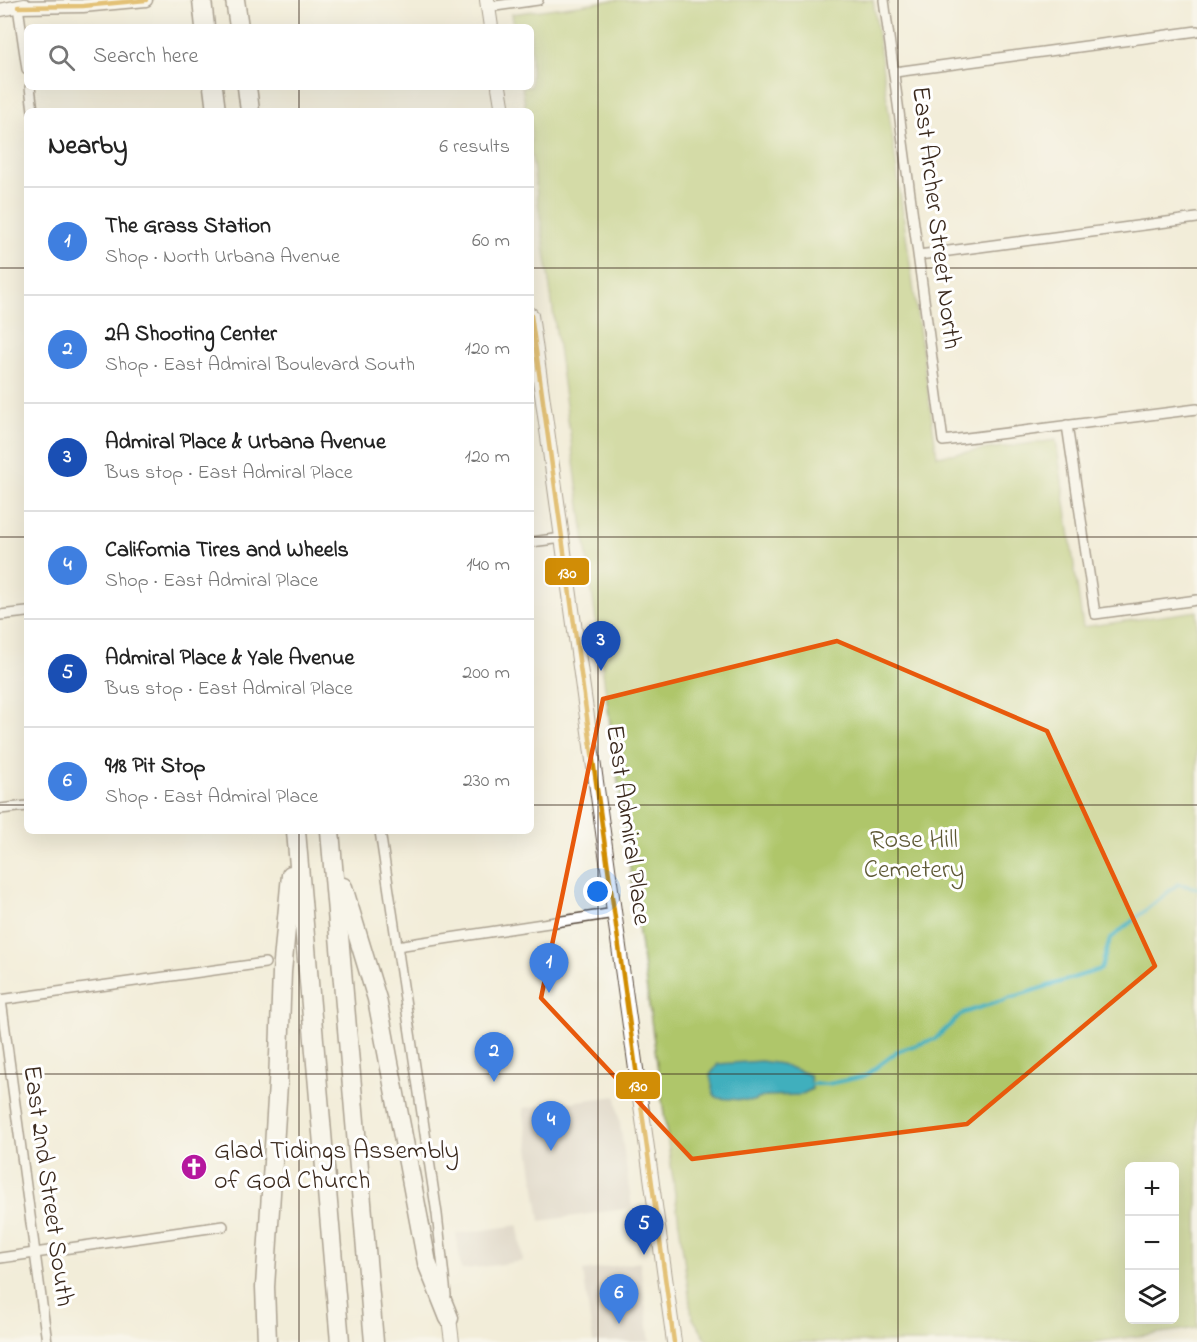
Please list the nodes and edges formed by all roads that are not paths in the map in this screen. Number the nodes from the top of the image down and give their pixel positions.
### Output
1 (42, 0) edge
2 (140, 0) edge
3 (202, 0) edge
4 (235, 0) edge
5 (538, 0) edge
6 (884, 0) edge
7 (488, 4) edge
8 (18, 7) junction
9 (0, 10) edge
10 (206, 24) edge
11 (239, 24) edge
12 (491, 24) edge
13 (1197, 31) edge
14 (24, 48) edge
15 (895, 72) junction
16 (30, 90) edge
17 (213, 90) edge
18 (247, 90) edge
19 (500, 90) edge
20 (33, 108) edge
21 (216, 108) edge
22 (250, 108) edge
23 (503, 108) edge
24 (1197, 218) edge
25 (919, 255) junction
26 (534, 336) edge
27 (1197, 409) edge
28 (1068, 425) junction
29 (563, 538) junction
30 (534, 542) edge
31 (1197, 600) edge
32 (24, 612) edge
33 (0, 615) edge
34 (24, 806) edge
35 (0, 809) edge
36 (296, 834) edge
37 (296, 834) edge
38 (330, 834) edge
39 (380, 834) edge
40 (332, 852) junction
41 (615, 913) junction
42 (397, 946) junction
43 (265, 963) dead end
44 (1, 1000) edge
45 (224, 1226) dead end
46 (35, 1254) junction
47 (0, 1258) edge
48 (449, 1318) junction
49 (47, 1342) edge
50 (267, 1342) edge
51 (340, 1342) edge
52 (374, 1342) edge
53 (452, 1342) edge
54 (674, 1342) edge

1 - 8 street
2 - 8 street
3 - 10 highway
4 - 11 highway
5 - 7 street
6 - 15 street, East Archer Street North
7 - 12 main road
8 - 9 street
8 - 14 street
13 - 15 street
15 - 25 street, East Archer Street North
16 - 20 street
17 - 21 highway
18 - 22 highway
19 - 23 main road
24 - 25 street
25 - 28 street, East Archer Street North
26 - 29 main road, East Admiral Place
27 - 28 street
28 - 31 street
29 - 30 street
29 - 41 main road, East Admiral Place
32 - 33 street
34 - 35 street
36 - 50 highway
37 - 51 highway
38 - 40 highway
39 - 42 street
40 - 48 highway
40 - 52 highway
41 - 42 street
41 - 54 main road, East Admiral Place
42 - 48 street
43 - 44 street
44 - 46 street, East 2nd Street South
45 - 46 street
46 - 47 street
46 - 49 street, East 2nd Street South
48 - 53 main road

